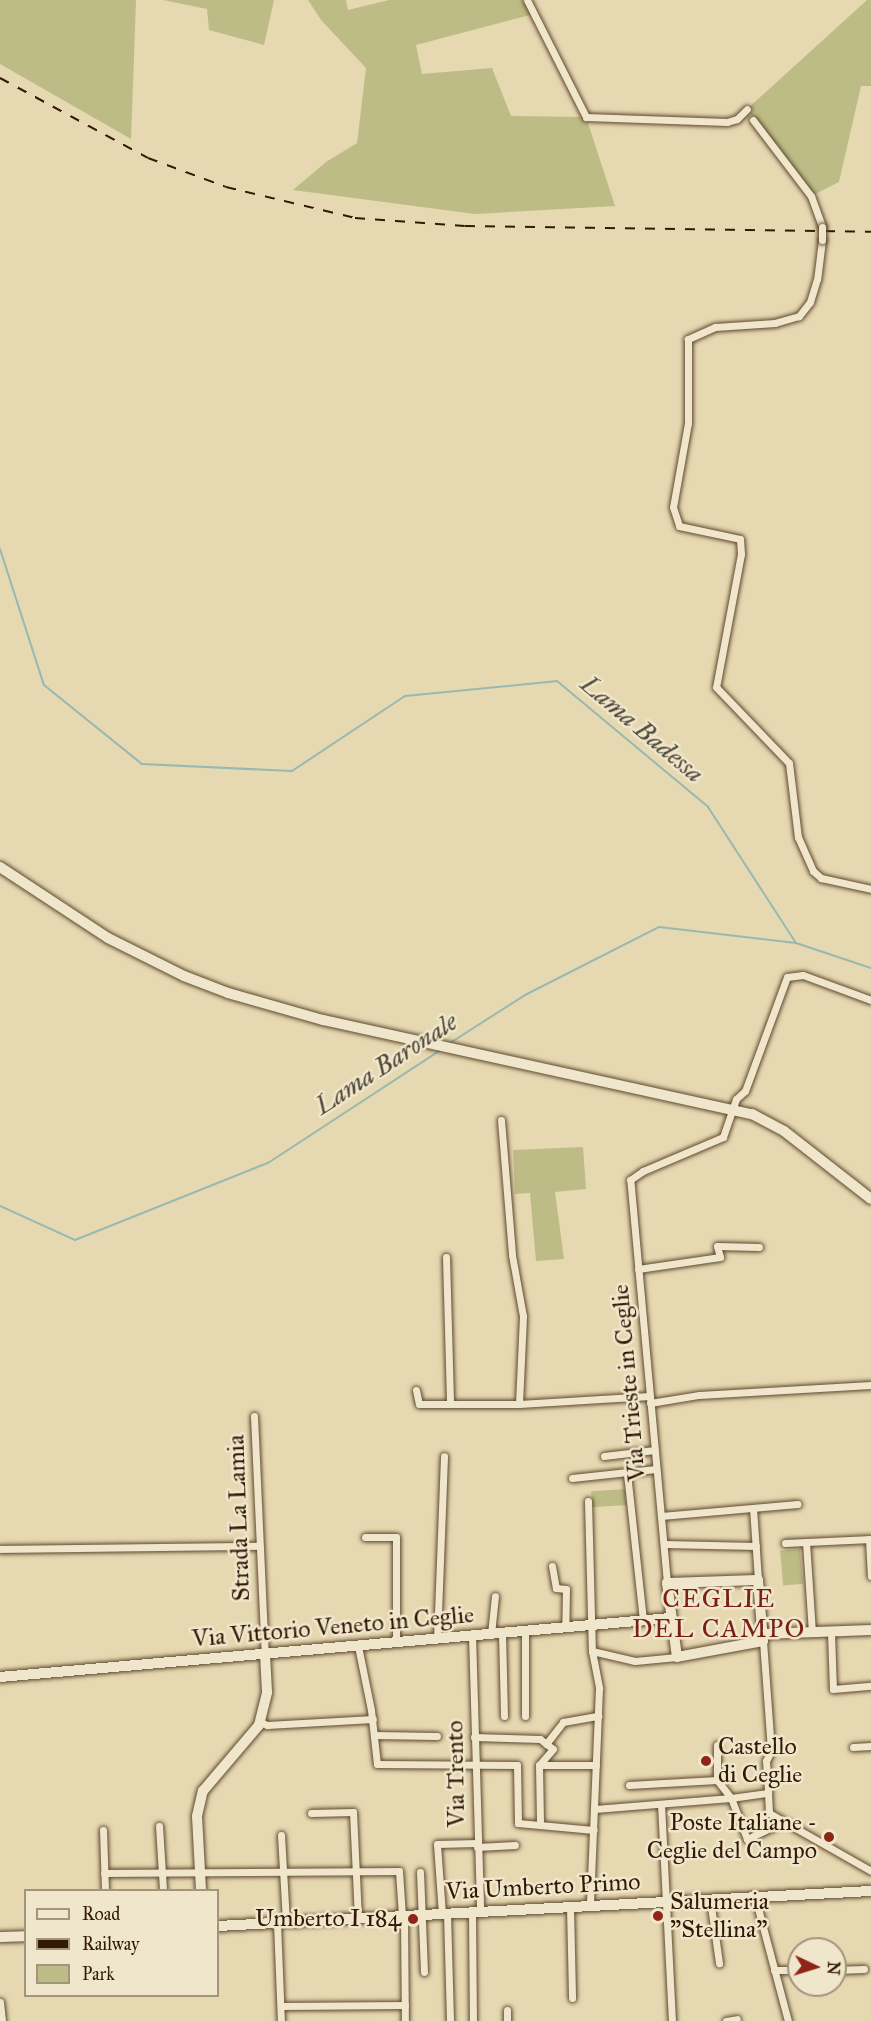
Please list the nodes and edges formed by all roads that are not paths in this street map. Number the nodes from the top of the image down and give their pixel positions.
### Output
1 (527, 0) edge
2 (747, 109) dead end
3 (753, 120) dead end
4 (0, 867) edge
5 (871, 889) edge
6 (871, 1000) edge
7 (734, 1108) junction
8 (501, 1120) dead end
9 (871, 1199) edge
10 (759, 1246) dead end
11 (446, 1257) dead end
12 (638, 1269) junction
13 (871, 1385) edge
14 (416, 1390) dead end
15 (650, 1399) junction
16 (450, 1404) junction
17 (519, 1404) junction
18 (254, 1416) dead end
19 (655, 1450) junction
20 (444, 1456) dead end
21 (604, 1456) dead end
22 (657, 1469) junction
23 (627, 1473) junction
24 (572, 1478) dead end
25 (588, 1501) dead end
26 (797, 1504) dead end
27 (753, 1508) junction
28 (661, 1516) junction
29 (365, 1537) dead end
30 (870, 1539) edge
31 (806, 1542) junction
32 (785, 1543) dead end
33 (664, 1544) junction
34 (259, 1546) junction
35 (756, 1546) junction
36 (0, 1550) edge
37 (552, 1566) dead end
38 (871, 1576) edge
39 (757, 1581) junction
40 (667, 1582) junction
41 (495, 1596) dead end
42 (670, 1618) junction
43 (643, 1621) junction
44 (591, 1626) junction
45 (566, 1628) junction
46 (871, 1630) edge
47 (525, 1631) junction
48 (497, 1633) junction
49 (812, 1633) junction
50 (831, 1633) junction
51 (472, 1635) junction
52 (763, 1637) junction
53 (437, 1639) junction
54 (396, 1643) junction
55 (358, 1646) junction
56 (592, 1651) junction
57 (265, 1654) junction
58 (677, 1657) junction
59 (0, 1677) edge
60 (871, 1686) edge
61 (504, 1716) dead end
62 (525, 1716) dead end
63 (598, 1716) junction
64 (373, 1719) junction
65 (260, 1722) junction
66 (374, 1735) junction
67 (437, 1736) dead end
68 (474, 1737) junction
69 (546, 1744) junction
70 (717, 1745) dead end
71 (871, 1746) edge
72 (853, 1747) dead end
73 (475, 1764) junction
74 (539, 1765) junction
75 (596, 1765) junction
76 (717, 1780) junction
77 (629, 1785) dead end
78 (768, 1793) junction
79 (731, 1798) junction
80 (761, 1798) joint
81 (661, 1804) junction
82 (595, 1809) junction
83 (311, 1814) dead end
84 (782, 1822) junction
85 (540, 1825) junction
86 (159, 1826) dead end
87 (103, 1830) dead end
88 (594, 1830) junction
89 (281, 1835) dead end
90 (477, 1845) junction
91 (515, 1845) dead end
92 (871, 1871) edge
93 (200, 1872) junction
94 (283, 1872) junction
95 (356, 1872) junction
96 (420, 1872) dead end
97 (104, 1873) junction
98 (162, 1873) junction
99 (105, 1889) edge
100 (163, 1889) edge
101 (201, 1889) edge
102 (871, 1891) edge
103 (755, 1897) junction
104 (710, 1899) junction
105 (666, 1902) junction
106 (590, 1906) junction
107 (570, 1907) junction
108 (476, 1912) junction
109 (445, 1914) junction
110 (423, 1915) junction
111 (403, 1916) junction
112 (358, 1918) junction
113 (282, 1923) junction
114 (219, 1926) edge
115 (24, 1936) edge
116 (0, 1937) edge
117 (719, 1963) dead end
118 (774, 1970) junction
119 (787, 1970) edge
120 (847, 1970) edge
121 (864, 1970) dead end
122 (424, 1972) dead end
123 (572, 1998) dead end
124 (0, 2002) edge
125 (405, 2005) junction
126 (281, 2006) junction
127 (507, 2010) dead end
128 (737, 2019) dead end
129 (2, 2021) edge
130 (281, 2021) edge
131 (405, 2021) edge
132 (450, 2021) edge
133 (473, 2021) edge
134 (507, 2021) edge
135 (672, 2021) edge
136 (726, 2021) edge
137 (788, 2021) edge

1 - 2 street
3 - 5 street, bridge
4 - 7 main road
6 - 7 street
7 - 9 main road
7 - 12 street, Via Trieste in Ceglie
8 - 17 street
10 - 12 street
11 - 16 street
12 - 15 street, Via Trieste in Ceglie
13 - 15 street
14 - 16 street
15 - 17 street
15 - 19 street, Via Trieste in Ceglie
16 - 17 street
18 - 34 street, Strada La Lamia
19 - 21 street
19 - 22 street, Via Trieste in Ceglie
20 - 53 street
22 - 23 street
22 - 28 street, Via Trieste in Ceglie
23 - 24 street
23 - 43 street
25 - 44 street
26 - 27 street
27 - 28 street
27 - 35 street
28 - 33 street, Via Trieste in Ceglie
29 - 54 street
30 - 31 street
30 - 38 street
31 - 32 street
31 - 49 street
33 - 35 street
33 - 40 street, Via Trieste in Ceglie
34 - 36 street
34 - 57 street, Strada La Lamia
35 - 39 street
37 - 45 street
39 - 39 street
39 - 40 main road
39 - 52 main road
40 - 42 main road
41 - 48 street
42 - 43 main road, Via Vittorio Veneto in Ceglie
42 - 58 main road
43 - 44 main road, Via Vittorio Veneto in Ceglie
44 - 45 main road, Via Vittorio Veneto in Ceglie
44 - 56 street
45 - 47 main road, Via Vittorio Veneto in Ceglie
46 - 50 main road
47 - 48 main road, Via Vittorio Veneto in Ceglie
47 - 62 street
48 - 51 main road, Via Vittorio Veneto in Ceglie
48 - 61 street
49 - 50 main road
49 - 52 main road
50 - 60 street
51 - 53 main road, Via Vittorio Veneto in Ceglie
51 - 68 street, Via Trento
52 - 58 main road
52 - 78 street
53 - 54 main road, Via Vittorio Veneto in Ceglie
54 - 55 main road, Via Vittorio Veneto in Ceglie
55 - 57 main road, Via Vittorio Veneto in Ceglie
55 - 64 street
56 - 58 street
56 - 63 street
57 - 59 main road, Via Vittorio Veneto in Ceglie
57 - 65 main road
63 - 69 street
63 - 75 street
64 - 65 street
64 - 66 street
65 - 93 main road
66 - 67 street
66 - 73 street
68 - 69 street
68 - 73 street, Via Trento
69 - 74 street
70 - 76 street
71 - 72 street
73 - 85 street
73 - 90 street, Via Trento
74 - 75 street
74 - 85 street
75 - 82 street
76 - 77 street
76 - 79 street
78 - 79 street
78 - 84 street
79 - 81 street
79 - 84 street
80 - 80 street
81 - 82 street
81 - 105 street
82 - 88 street
83 - 95 street
84 - 92 street
85 - 88 street
86 - 98 street
87 - 97 street
88 - 106 street
89 - 94 street
90 - 91 street
90 - 108 street, Via Trento
90 - 109 street
93 - 94 street
93 - 98 street
93 - 101 main road
94 - 95 street
94 - 113 street
95 - 111 street
95 - 112 street
96 - 110 street
97 - 98 street
97 - 99 street
98 - 100 street
102 - 103 main road, Via Umberto Primo
103 - 104 main road, Via Umberto Primo
103 - 118 street
104 - 105 main road, Via Umberto Primo
104 - 117 street
105 - 106 main road, Via Umberto Primo
105 - 135 street
106 - 107 main road, Via Umberto Primo
107 - 108 main road, Via Umberto Primo
107 - 123 street
108 - 109 main road, Via Umberto Primo
108 - 133 street, Via Trento
109 - 110 main road, Via Umberto Primo
109 - 132 street
110 - 111 main road, Via Umberto Primo
110 - 122 street
111 - 112 main road, Via Umberto Primo
111 - 125 street
112 - 113 main road, Via Umberto Primo
113 - 114 main road, Via Umberto Primo
113 - 126 street
115 - 116 main road
118 - 119 street
118 - 137 street
120 - 121 street
124 - 129 street
125 - 126 street
125 - 131 street
126 - 130 street
127 - 134 street
128 - 136 street

